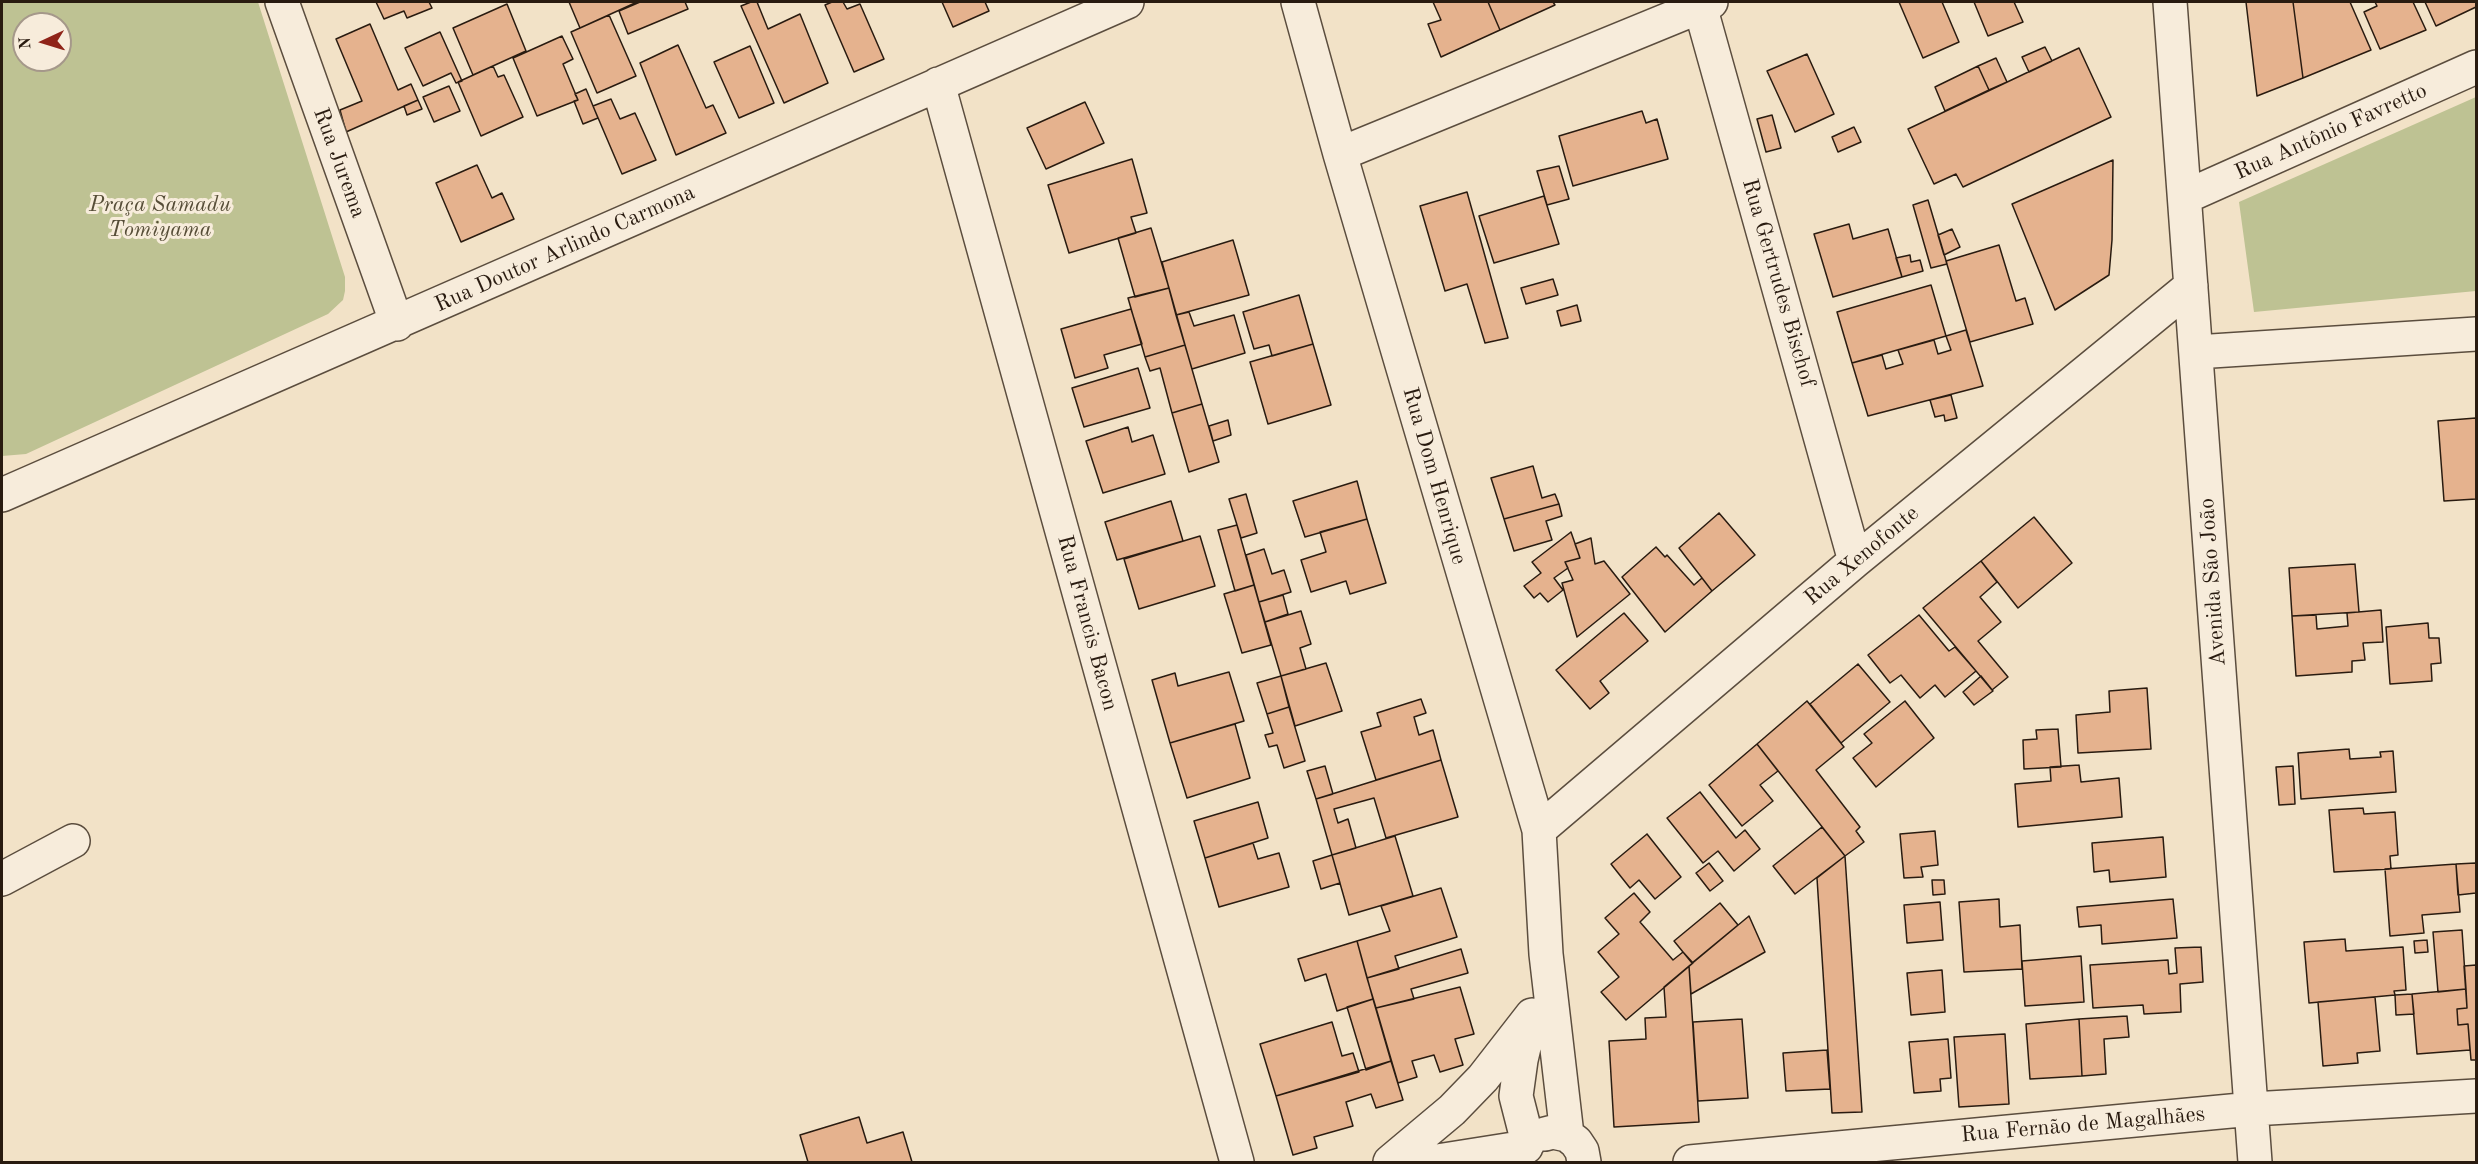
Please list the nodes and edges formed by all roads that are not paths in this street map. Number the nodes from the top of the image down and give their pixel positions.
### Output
1 (282, 2) edge
2 (1127, 2) edge
3 (1298, 2) edge
4 (2170, 2) edge
5 (1706, 4) edge
6 (2476, 67) edge
7 (938, 84) junction
8 (1340, 154) junction
9 (2184, 197) junction
10 (2191, 286) junction
11 (397, 324) junction
12 (2476, 334) edge
13 (2196, 351) junction
14 (2, 495) edge
15 (1855, 561) junction
16 (1539, 830) junction
17 (73, 841) dead end
18 (2, 879) edge
19 (1546, 954) junction
20 (1532, 1015) junction
21 (2476, 1096) edge
22 (2252, 1108) junction
23 (1567, 1135) junction
24 (1525, 1151) edge
25 (1237, 1162) edge
26 (1390, 1162) edge
27 (1431, 1162) edge
28 (1584, 1162) edge
29 (1690, 1162) edge
30 (2255, 1162) edge

1 - 11 street, Rua Jurema
2 - 7 street, Rua Doutor Arlindo Carmona
3 - 8 street, Rua Dom Henrique
4 - 9 street, Avenida São João
5 - 8 street
5 - 15 street, Rua Gertrudes Bischof
6 - 9 street, Rua Antônio Favretto
7 - 11 street, Rua Doutor Arlindo Carmona
7 - 25 street, Rua Francis Bacon
8 - 16 street, Rua Dom Henrique
9 - 10 street, Avenida São João
10 - 13 street, Avenida São João
10 - 15 street, Rua Xenofonte
11 - 14 street, Rua Doutor Arlindo Carmona
12 - 13 street
13 - 22 street, Avenida São João
15 - 16 street, Rua Xenofonte
16 - 19 street, Rua Dom Henrique
17 - 18 street
19 - 20 street, Rua Dom Henrique
19 - 23 street, Rua Dom Henrique
20 - 24 street, Rua Dom Henrique
20 - 26 street
21 - 22 street, Rua Fernão de Magalhães
22 - 29 street, Rua Fernão de Magalhães
22 - 30 street, Avenida São João
23 - 24 street
23 - 28 street
24 - 27 street

